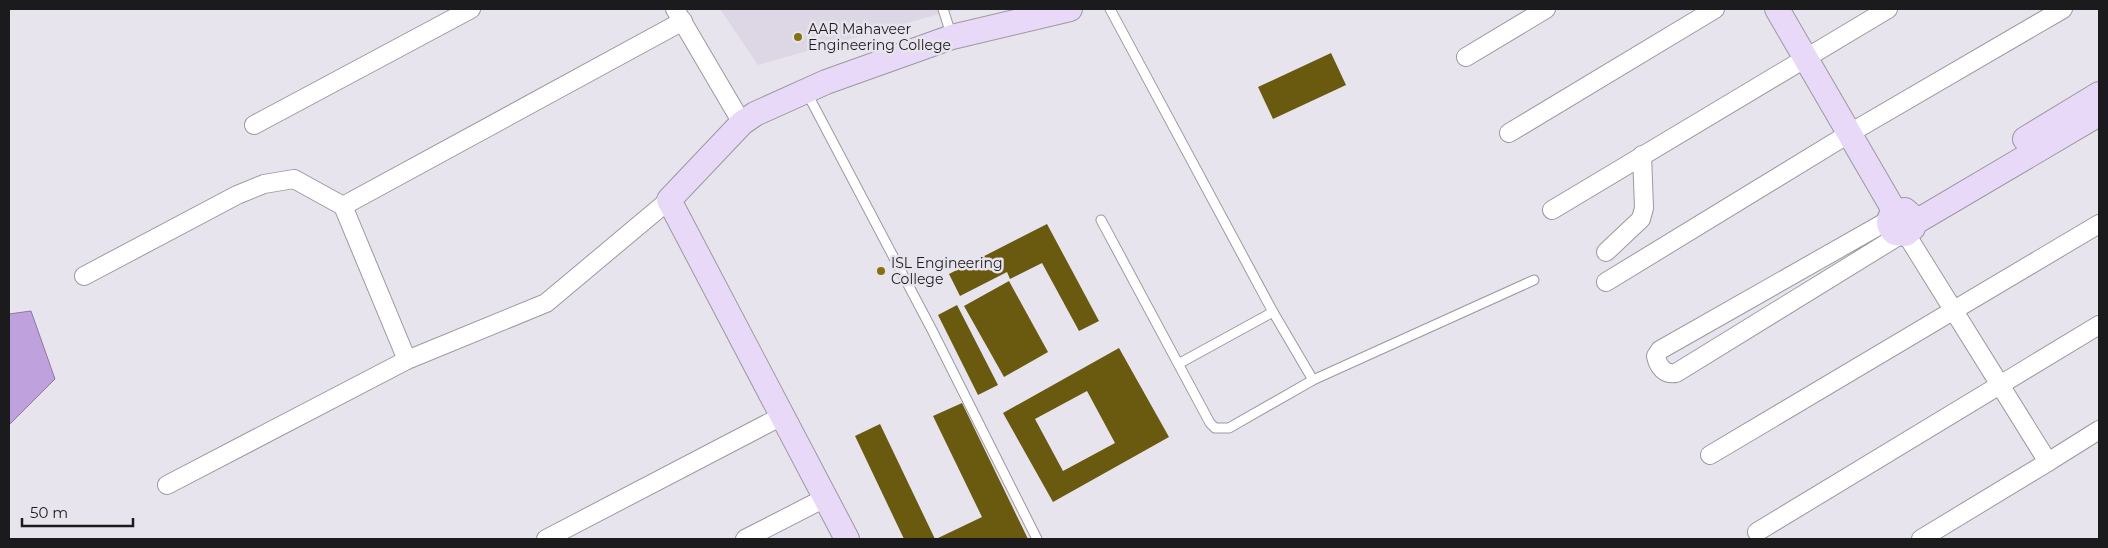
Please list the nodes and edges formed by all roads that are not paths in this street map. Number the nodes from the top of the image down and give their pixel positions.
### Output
1 (471, 9) edge
2 (943, 9) edge
3 (1070, 9) edge
4 (1110, 9) edge
5 (1546, 9) edge
6 (1715, 9) edge
7 (1777, 9) edge
8 (1888, 9) edge
9 (2063, 9) edge
10 (679, 15) edge
11 (952, 37) junction
12 (1466, 57) dead end
13 (1805, 58) junction
14 (806, 91) junction
15 (2099, 94) edge
16 (2099, 114) edge
17 (742, 123) junction
18 (254, 125) dead end
19 (1509, 133) dead end
20 (1850, 133) junction
21 (1642, 155) junction
22 (669, 200) junction
23 (343, 206) junction
24 (1552, 210) dead end
25 (1101, 220) dead end
26 (1902, 222) junction
27 (2099, 224) edge
28 (1606, 252) dead end
29 (84, 276) dead end
30 (1534, 280) dead end
31 (1606, 282) dead end
32 (1953, 311) junction
33 (1273, 312) junction
34 (2099, 325) edge
35 (407, 360) junction
36 (1180, 363) junction
37 (1313, 380) junction
38 (2000, 386) junction
39 (782, 416) junction
40 (2099, 430) edge
41 (1710, 455) dead end
42 (2048, 462) junction
43 (167, 486) dead end
44 (825, 498) junction
45 (1757, 532) dead end
46 (546, 539) edge
47 (746, 539) edge
48 (847, 539) edge
49 (1037, 539) edge
50 (1921, 539) edge

1 - 18 street
2 - 11 lane
3 - 11 street
4 - 33 lane
5 - 12 street
6 - 19 street
7 - 13 street
8 - 13 street
9 - 20 street
10 - 17 street
10 - 23 street
11 - 14 street
13 - 20 street
13 - 21 street
14 - 17 street
14 - 49 lane
15 - 26 street
16 - 26 street
17 - 22 street
20 - 26 street
20 - 31 street
21 - 24 street
21 - 28 street
22 - 35 street
22 - 39 street
23 - 29 street
23 - 35 street
25 - 36 lane
26 - 26 street
26 - 32 street
27 - 32 street
30 - 37 lane
32 - 38 street
32 - 41 street
33 - 36 lane
33 - 37 lane
34 - 38 street
35 - 43 street
36 - 37 lane
38 - 42 street
38 - 45 street
39 - 44 street
39 - 46 street
40 - 42 street
42 - 50 street
44 - 47 street
44 - 48 street

